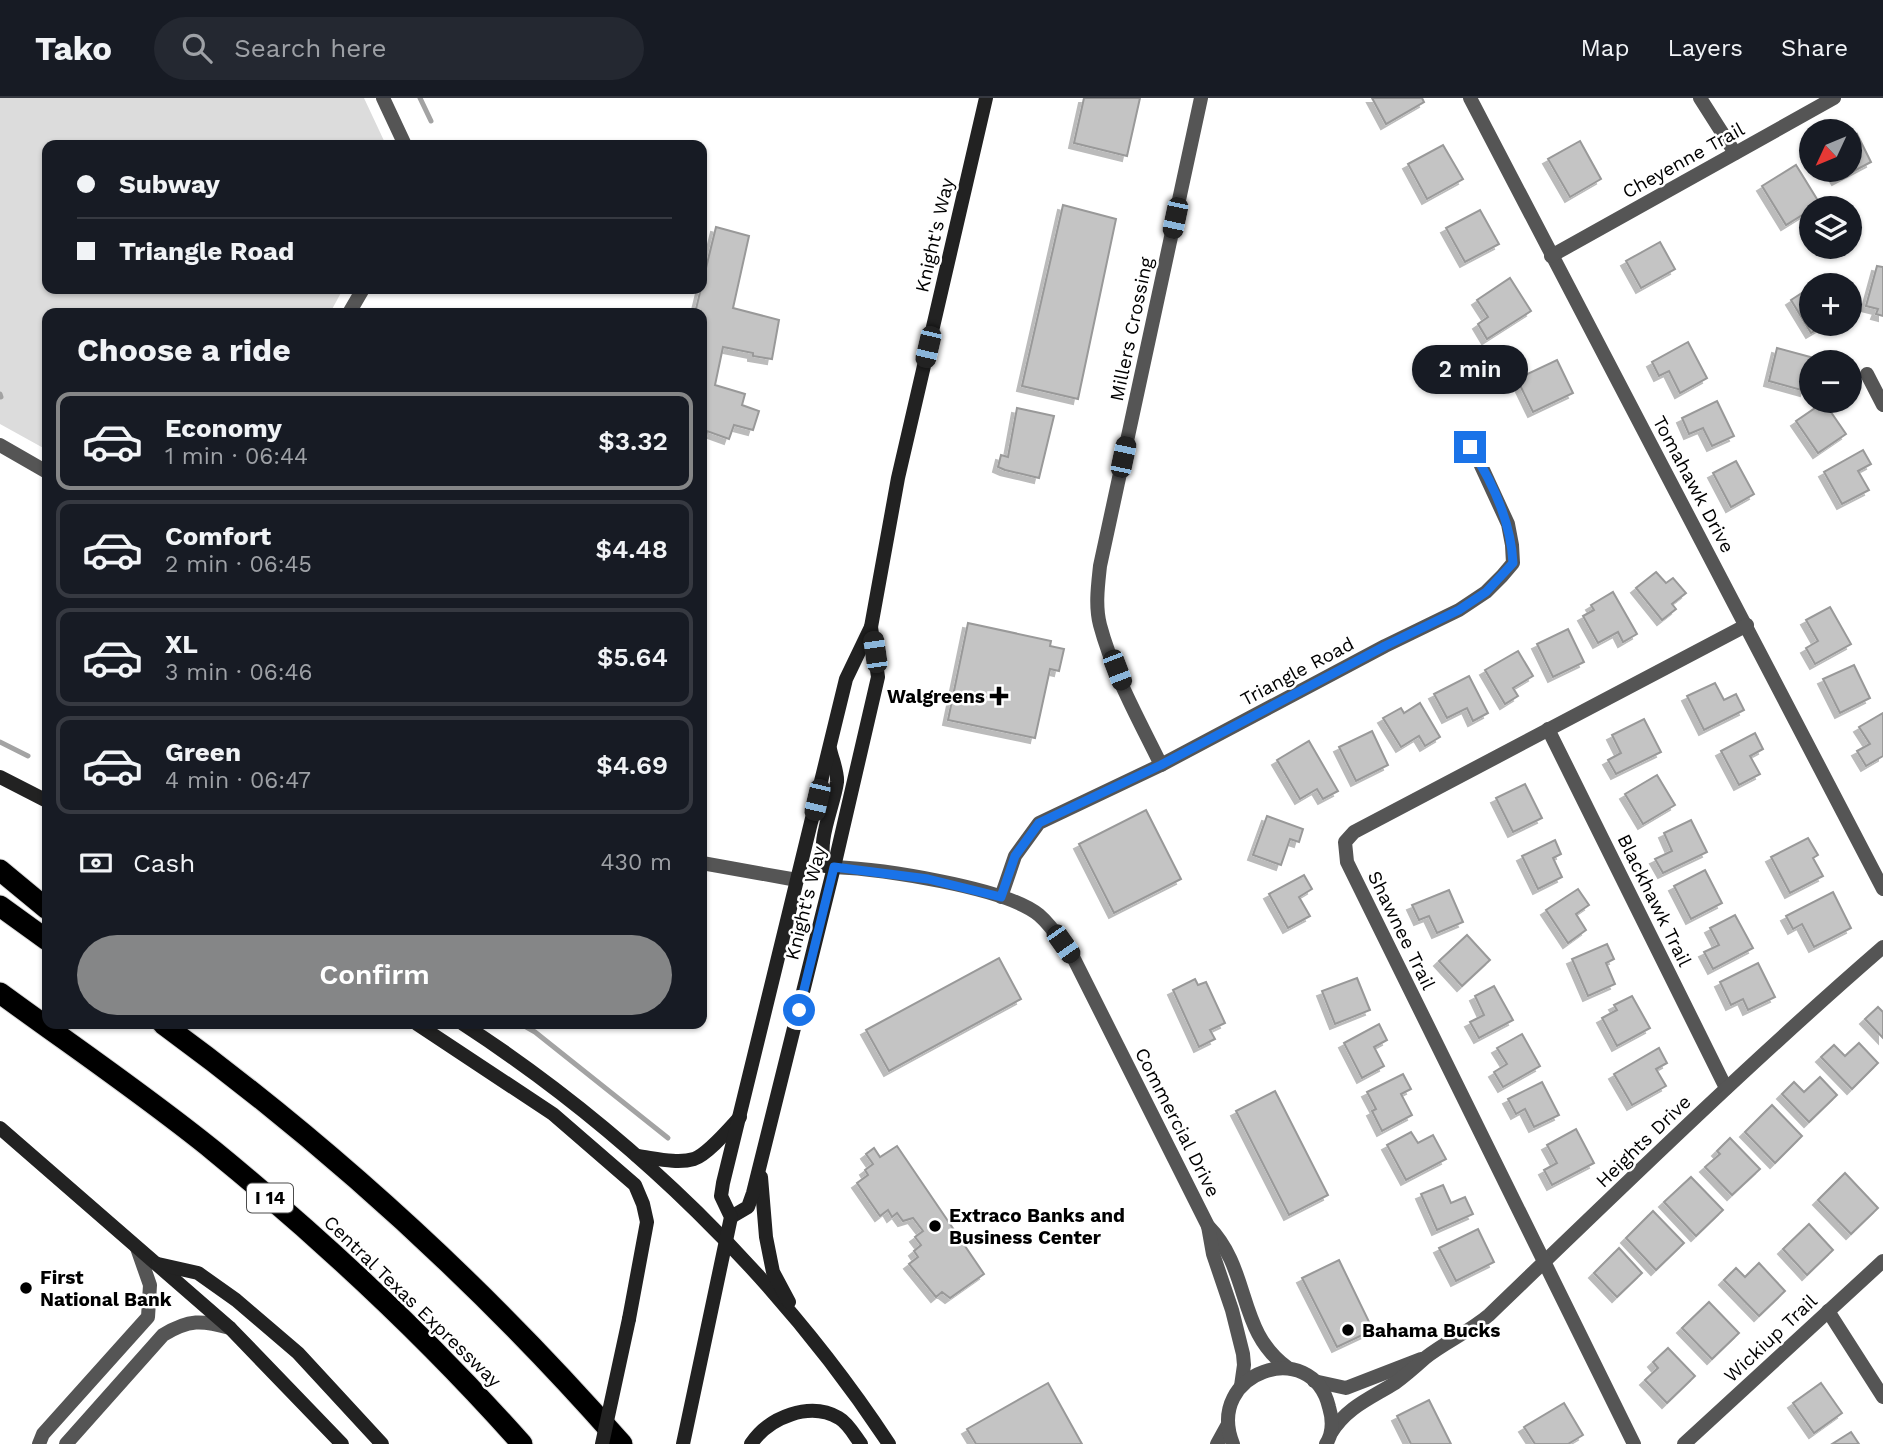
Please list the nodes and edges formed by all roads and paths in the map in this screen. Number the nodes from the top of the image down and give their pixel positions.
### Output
1 (383, 98) edge
2 (986, 98) edge
3 (1200, 98) edge
4 (1470, 98) edge
5 (1700, 98) edge
6 (1834, 98) edge
7 (403, 140) edge
8 (1735, 153) junction
9 (1551, 256) junction
10 (1867, 374) dead end
11 (1883, 405) edge
12 (1462, 434) dead end
13 (0, 445) edge
14 (42, 469) edge
15 (1747, 625) junction
16 (871, 627) junction
17 (1548, 729) junction
18 (829, 747) junction
19 (1161, 765) junction
20 (0, 777) edge
21 (42, 798) edge
22 (707, 864) edge
23 (834, 867) junction
24 (0, 870) edge
25 (797, 880) junction
26 (1883, 889) edge
27 (1001, 897) junction
28 (42, 905) edge
29 (0, 906) edge
30 (42, 936) edge
31 (1883, 947) edge
32 (0, 993) edge
33 (0, 1009) edge
34 (37, 1020) junction
35 (42, 1024) edge
36 (49, 1029) edge
37 (170, 1029) edge
38 (192, 1029) edge
39 (425, 1029) edge
40 (470, 1029) edge
41 (229, 1072) junction
42 (1726, 1088) junction
43 (740, 1116) junction
44 (0, 1128) edge
45 (637, 1156) junction
46 (760, 1164) junction
47 (731, 1217) junction
48 (1208, 1226) junction
49 (726, 1242) junction
50 (137, 1248) junction
51 (1883, 1261) edge
52 (1544, 1262) junction
53 (156, 1264) junction
54 (1828, 1311) junction
55 (801, 1325) junction
56 (230, 1328) junction
57 (1425, 1358) junction
58 (1288, 1368) junction
59 (1311, 1379) junction
60 (1241, 1386) junction
61 (1883, 1397) edge
62 (1228, 1424) junction
63 (1328, 1438) edge
64 (39, 1444) edge
65 (66, 1444) edge
66 (342, 1444) edge
67 (382, 1444) edge
68 (522, 1444) edge
69 (602, 1444) edge
70 (622, 1444) edge
71 (683, 1444) edge
72 (751, 1444) edge
73 (861, 1444) edge
74 (889, 1444) edge
75 (1217, 1444) edge
76 (1233, 1444) edge
77 (1634, 1444) edge
78 (1684, 1444) edge

1 - 7 street
2 - 16 main road, Knight's Way
3 - 19 street, Millers Crossing
4 - 9 street, Tomahawk Drive
5 - 8 street
6 - 8 street, Cheyenne Trail
8 - 9 street, Cheyenne Trail
9 - 15 street, Tomahawk Drive
10 - 11 street
12 - 19 street, Triangle Road
13 - 14 street
15 - 17 street, Shawnee Trail
15 - 26 street, Tomahawk Drive
16 - 18 main road, Knight's Way
16 - 23 main road, Knight's Way
17 - 42 street, Blackhawk Trail
17 - 52 street, Shawnee Trail
18 - 23 main road
18 - 25 main road, Knight's Way
19 - 27 street, Triangle Road
20 - 21 main road
22 - 25 street
23 - 27 street, Commercial Drive
23 - 46 main road, Knight's Way
24 - 28 highway
25 - 43 main road, Knight's Way
27 - 48 street, Commercial Drive
29 - 30 highway
31 - 42 street, Heights Drive
32 - 34 highway, Central Texas Expressway / I 14
33 - 34 highway
34 - 35 highway, Central Texas Expressway / I 14
36 - 68 highway, Central Texas Expressway / I 14
37 - 41 highway
38 - 41 highway
39 - 69 main road, bridge
40 - 45 main road
41 - 70 highway
42 - 52 street, Heights Drive
43 - 45 main road
43 - 47 main road, Knight's Way
44 - 50 main road
45 - 49 main road
46 - 47 main road, Knight's Way
46 - 55 main road
47 - 49 main road, Knight's Way
48 - 58 street
48 - 60 street
49 - 55 main road
49 - 71 main road, Knight's Way
50 - 53 main road
50 - 64 street
51 - 54 street, Wickiup Trail
52 - 57 street, Heights Drive
52 - 77 street, Shawnee Trail
53 - 56 main road
53 - 67 main road
54 - 61 street
54 - 78 street, Wickiup Trail
55 - 74 main road
56 - 65 street
56 - 66 main road
57 - 59 street
57 - 63 street
58 - 59 street
58 - 60 street
59 - 63 street
60 - 62 street
62 - 75 street
62 - 76 street
72 - 73 main road

